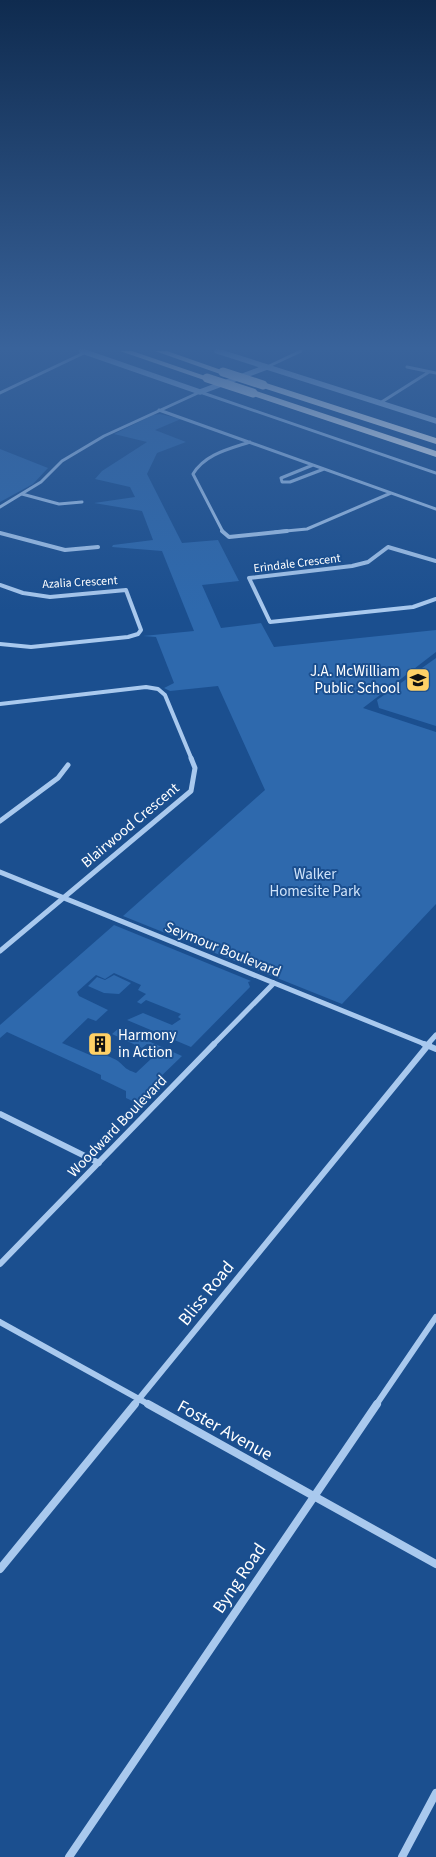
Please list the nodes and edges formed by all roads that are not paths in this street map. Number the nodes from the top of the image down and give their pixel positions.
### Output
1 (101, 438) edge
2 (238, 438) edge
3 (333, 438) edge
4 (387, 438) edge
5 (250, 442) junction
6 (436, 454) edge
7 (313, 465) junction
8 (324, 469) junction
9 (436, 473) edge
10 (390, 493) junction
11 (22, 494) junction
12 (82, 502) dead end
13 (0, 507) edge
14 (436, 509) edge
15 (0, 534) edge
16 (98, 547) dead end
17 (436, 561) edge
18 (0, 585) edge
19 (436, 599) edge
20 (0, 644) edge
21 (0, 704) edge
22 (68, 765) dead end
23 (0, 822) edge
24 (0, 872) edge
25 (62, 898) junction
26 (0, 951) edge
27 (274, 984) junction
28 (436, 1035) edge
29 (427, 1046) junction
30 (436, 1049) edge
31 (0, 1114) edge
32 (99, 1163) junction
33 (0, 1264) edge
34 (436, 1317) edge
35 (0, 1322) edge
36 (139, 1399) junction
37 (314, 1497) junction
38 (436, 1564) edge
39 (0, 1569) edge
40 (436, 1792) edge
41 (69, 1857) edge
42 (402, 1857) edge

1 - 11 street
2 - 5 street
3 - 9 street
4 - 6 highway, bridge
5 - 7 street
5 - 10 street
7 - 8 street
7 - 8 street
8 - 10 street
10 - 14 street
11 - 12 street
11 - 13 street
15 - 16 street
17 - 19 street, Erindale Crescent
18 - 20 street, Azalia Crescent
21 - 25 street, Blairwood Crescent
22 - 23 street
24 - 25 street, Seymour Boulevard
25 - 26 street, Blairwood Crescent
25 - 27 street, Seymour Boulevard
27 - 29 street, Seymour Boulevard
27 - 32 street, Woodward Boulevard
28 - 29 street, Bliss Road
29 - 30 street, Seymour Boulevard
29 - 36 street, Bliss Road
31 - 32 street
32 - 33 street, Woodward Boulevard
34 - 37 street, Byng Road
35 - 36 street, Foster Avenue
36 - 37 street, Foster Avenue
36 - 39 street, Bliss Road
37 - 38 street, Foster Avenue
37 - 41 street, Byng Road
40 - 42 street

